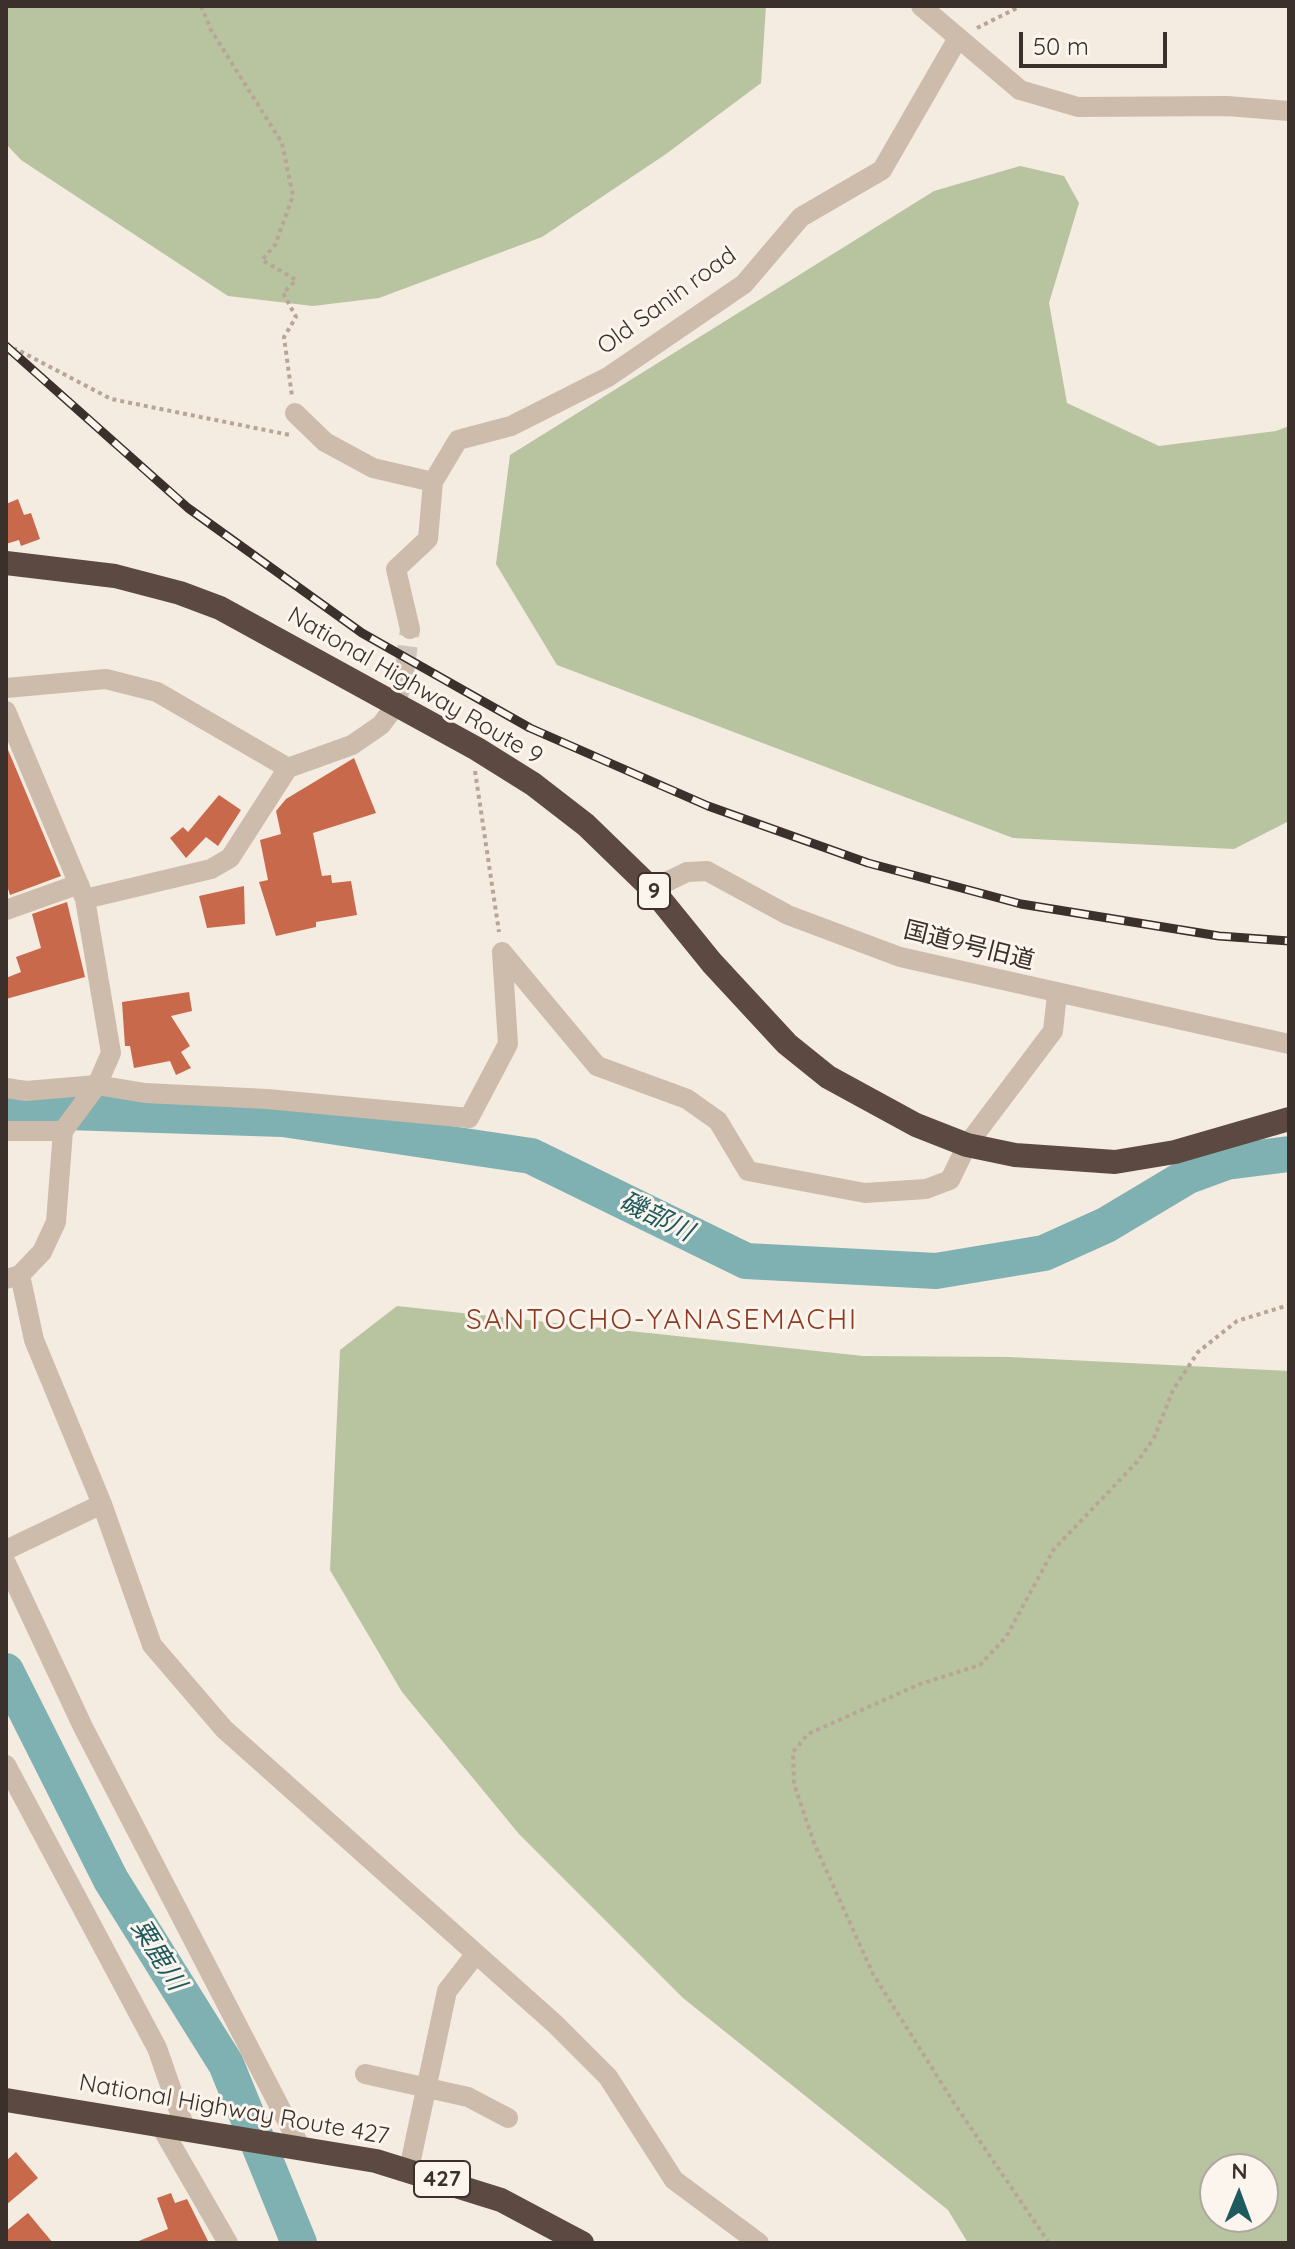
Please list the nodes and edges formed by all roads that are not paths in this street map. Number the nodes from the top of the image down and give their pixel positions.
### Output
1 (921, 6) edge
2 (958, 38) junction
3 (1289, 111) edge
4 (295, 413) road end
5 (433, 482) junction
6 (6, 563) edge
7 (410, 629) tunnel mouth
8 (405, 666) tunnel mouth
9 (6, 688) edge
10 (396, 705) junction
11 (6, 711) edge
12 (288, 768) junction
13 (652, 889) junction
14 (82, 892) junction
15 (6, 910) edge
16 (1057, 994) junction
17 (1289, 1044) edge
18 (97, 1085) junction
19 (6, 1088) edge
20 (1289, 1119) edge
21 (6, 1131) edge
22 (63, 1131) junction
23 (967, 1145) junction
24 (13, 1277) edge
25 (102, 1504) junction
26 (6, 1550) edge
27 (6, 1563) edge
28 (6, 1765) edge
29 (475, 1955) junction
30 (365, 2074) dead end
31 (427, 2088) junction
32 (6, 2100) edge
33 (508, 2118) dead end
34 (160, 2125) junction
35 (191, 2130) junction
36 (297, 2147) junction
37 (409, 2169) junction
38 (228, 2243) edge
39 (582, 2243) edge
40 (759, 2243) edge

1 - 2 street
2 - 3 street
2 - 5 street, Old Sanin road
4 - 5 street
5 - 7 street
6 - 10 highway, National Highway Route 9 / 9
8 - 10 street
9 - 12 street
10 - 12 street
10 - 13 highway, National Highway Route 9 / 9
11 - 14 street
12 - 14 street
13 - 16 street, 国道9号旧道
13 - 23 highway, National Highway Route 9 / 9
14 - 15 street
14 - 18 street
16 - 17 street, 国道9号旧道
16 - 23 street
18 - 19 street
18 - 22 street
18 - 23 street
20 - 23 highway, National Highway Route 9 / 9
21 - 22 street
22 - 24 street
24 - 25 street
25 - 26 street
25 - 29 street
27 - 36 street
28 - 35 street
29 - 31 street
29 - 40 street
30 - 31 street
31 - 33 street
31 - 37 street
32 - 34 highway, National Highway Route 427 / 427
34 - 35 highway, National Highway Route 427 / 427
34 - 38 street
35 - 36 highway, National Highway Route 427 / 427
36 - 37 highway, National Highway Route 427 / 427
37 - 39 highway, National Highway Route 427 / 427

